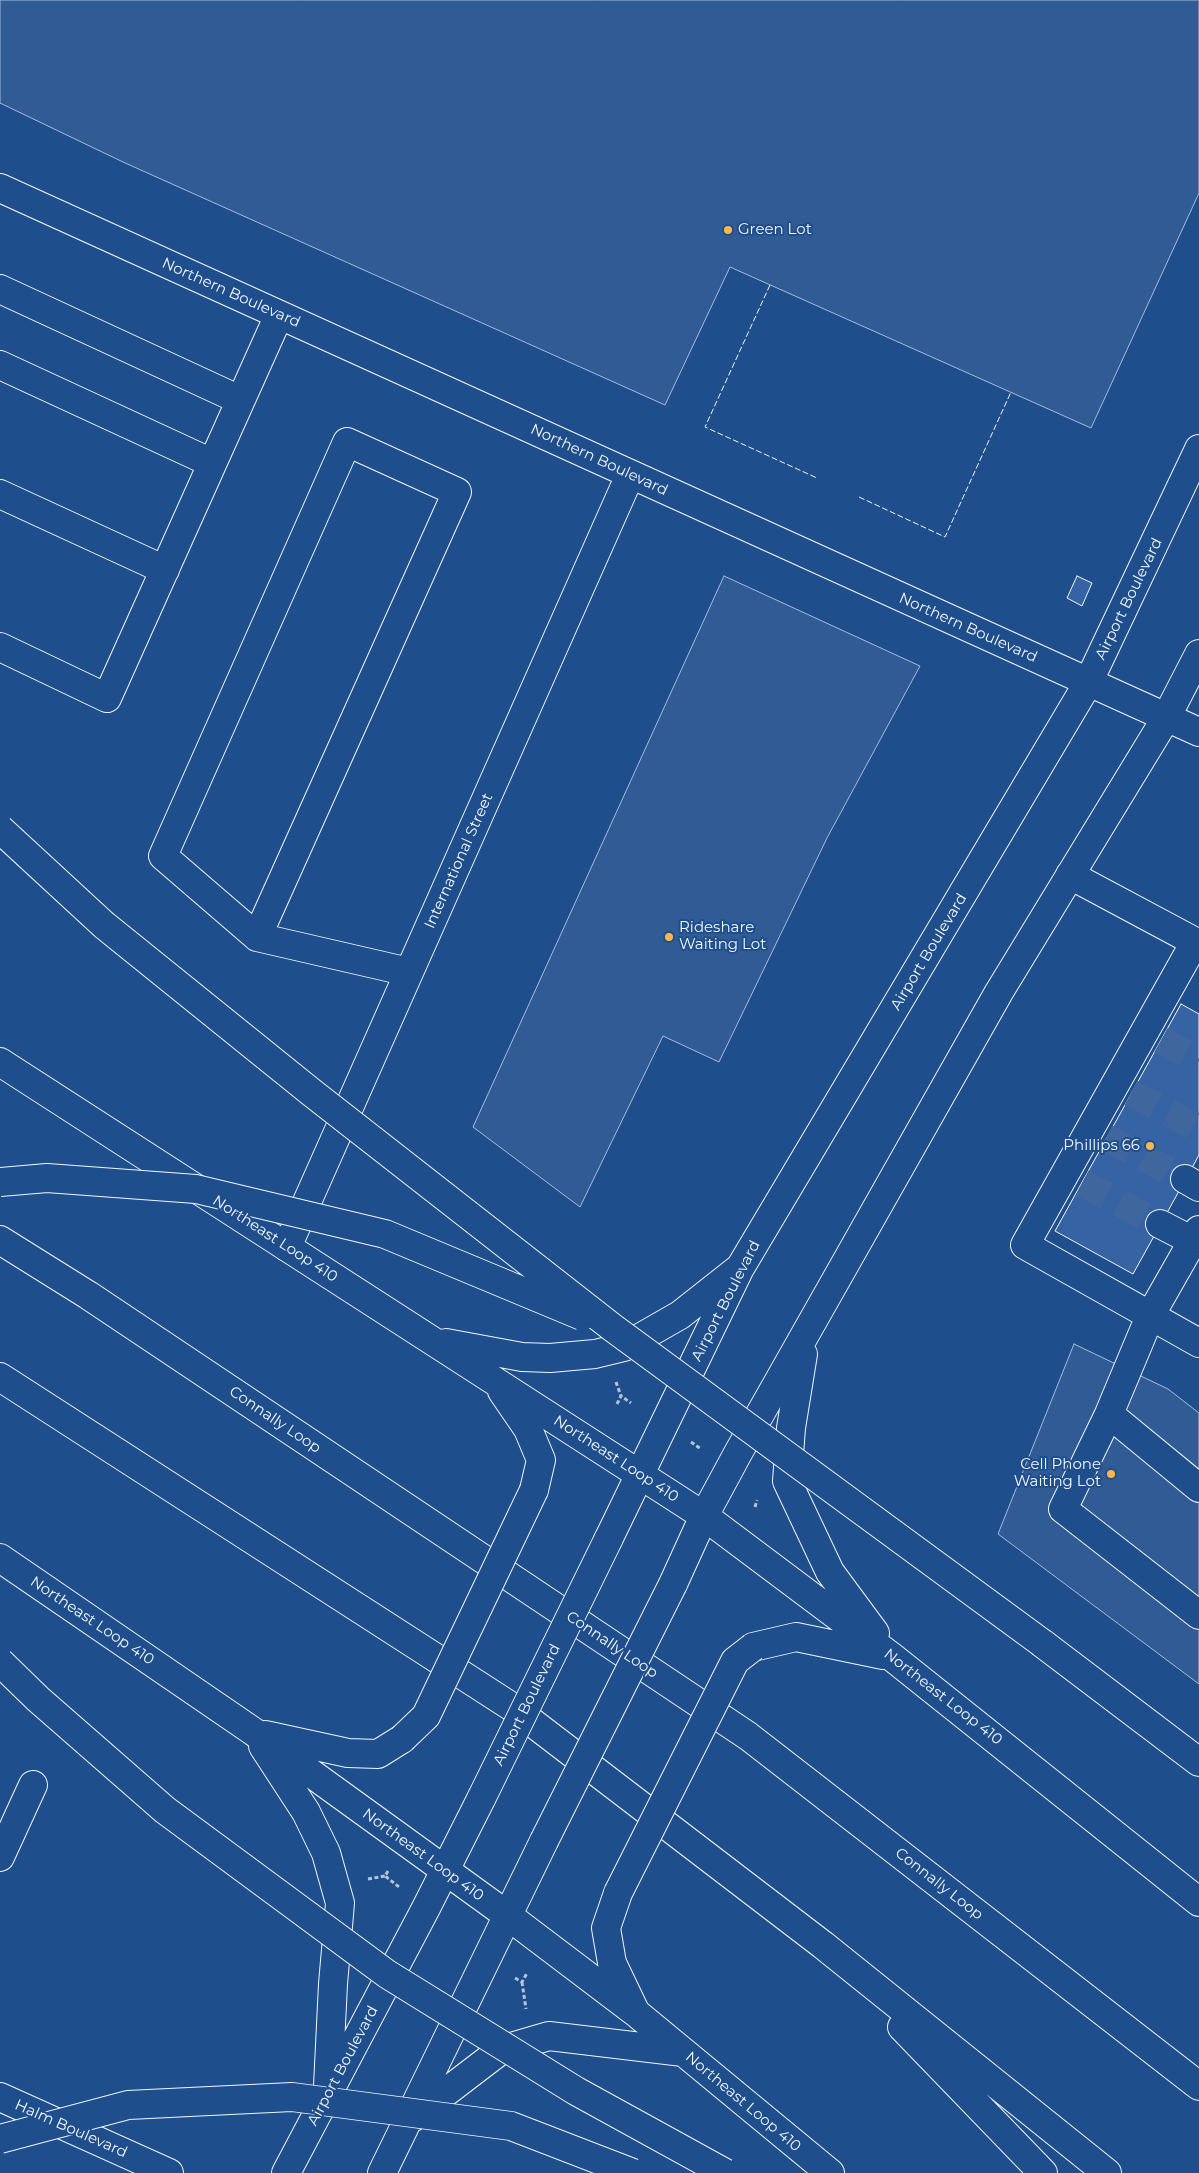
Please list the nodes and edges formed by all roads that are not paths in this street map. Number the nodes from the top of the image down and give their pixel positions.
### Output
1 (0, 188) edge
2 (0, 289) edge
3 (279, 315) junction
4 (0, 365) edge
5 (240, 400) junction
6 (1199, 448) edge
7 (212, 463) junction
8 (630, 475) junction
9 (0, 494) edge
10 (165, 570) junction
11 (0, 647) edge
12 (1199, 654) edge
13 (1088, 683) junction
14 (1166, 718) junction
15 (1199, 732) edge
16 (0, 829) edge
17 (1070, 875) junction
18 (257, 937) junction
19 (1197, 943) edge
20 (409, 972) junction
21 (0, 1062) edge
22 (0, 1182) edge
23 (1160, 1224) tunnel mouth
24 (1196, 1236) edge
25 (0, 1240) edge
26 (287, 1247) junction
27 (740, 1268) junction
28 (1150, 1316) junction
29 (614, 1328) junction
30 (806, 1336) junction
31 (432, 1341) junction
32 (1199, 1343) edge
33 (0, 1376) edge
34 (496, 1382) junction
35 (1108, 1414) junction
36 (639, 1472) junction
37 (1199, 1488) edge
38 (704, 1516) junction
39 (0, 1558) edge
40 (1199, 1615) edge
41 (892, 1657) junction
42 (0, 1662) edge
43 (254, 1732) junction
44 (1199, 1762) edge
45 (33, 1785) dead end
46 (0, 1857) edge
47 (445, 1871) junction
48 (1199, 1902) edge
49 (507, 1915) junction
50 (823, 1945) junction
51 (635, 2012) junction
52 (683, 2052) junction
53 (1199, 2086) edge
54 (328, 2094) junction
55 (0, 2097) edge
56 (408, 2121) junction
57 (0, 2139) edge
58 (130, 2165) edge
59 (169, 2173) edge
60 (286, 2173) edge
61 (382, 2173) edge
62 (633, 2173) edge
63 (725, 2173) edge
64 (830, 2173) edge
65 (1043, 2173) edge
66 (1107, 2173) edge

1 - 3 main road, Northern Boulevard
2 - 5 main road
3 - 5 main road
3 - 8 main road, Northern Boulevard
4 - 7 main road
5 - 7 main road
6 - 13 main road, Airport Boulevard
7 - 10 main road
8 - 13 main road, Northern Boulevard
8 - 20 main road, International Street
9 - 10 main road
10 - 11 main road
12 - 14 main road
13 - 14 main road, Northern Boulevard
13 - 27 main road, Airport Boulevard
14 - 15 main road, Northern Boulevard
14 - 17 main road
16 - 29 main road, bridge
17 - 19 main road
17 - 30 main road
18 - 18 main road
18 - 20 main road
19 - 28 main road
20 - 26 main road, International Street
21 - 26 main road, Northeast Loop 410
22 - 29 main road, bridge
23 - 24 main road
24 - 28 main road
25 - 53 main road, Connally Loop
26 - 31 main road, Northeast Loop 410
27 - 31 main road
27 - 36 main road, Airport Boulevard
28 - 32 main road
28 - 35 main road
29 - 44 main road, bridge
30 - 38 main road
30 - 41 main road
31 - 34 main road, Northeast Loop 410
33 - 50 main road
34 - 36 main road, Northeast Loop 410
34 - 43 main road, bridge
35 - 37 main road
35 - 40 main road
36 - 38 main road, Northeast Loop 410
36 - 47 main road, Airport Boulevard, bridge
38 - 41 main road, Northeast Loop 410
38 - 49 main road, bridge
39 - 43 main road, Northeast Loop 410
41 - 48 main road, Northeast Loop 410
41 - 51 main road, bridge
42 - 63 main road, bridge
43 - 47 main road, Northeast Loop 410
43 - 54 main road
45 - 46 main road
47 - 49 main road, Northeast Loop 410
47 - 54 main road, Airport Boulevard
49 - 51 main road, Northeast Loop 410
49 - 56 main road
50 - 65 main road
50 - 66 main road
51 - 52 main road, Northeast Loop 410
52 - 56 main road
52 - 64 main road, Northeast Loop 410
54 - 60 main road, Airport Boulevard
55 - 58 main road, Halm Boulevard
56 - 61 main road
57 - 62 main road, bridge
58 - 59 main road, Halm Boulevard

